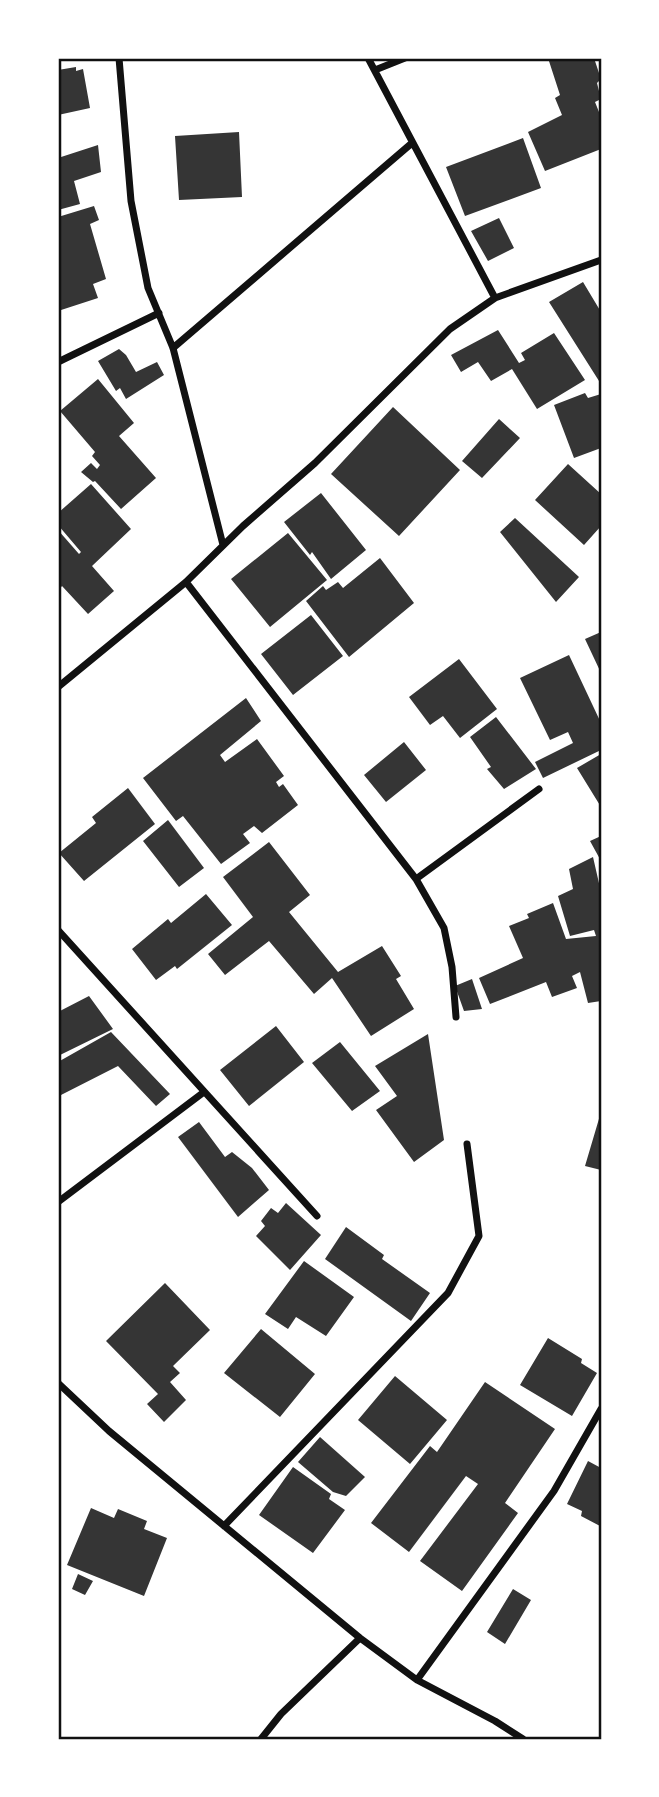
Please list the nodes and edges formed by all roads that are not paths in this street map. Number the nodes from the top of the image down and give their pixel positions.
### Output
1 (119, 58) edge
2 (368, 58) edge
3 (405, 58) edge
4 (375, 70) junction
5 (412, 143) junction
6 (601, 260) edge
7 (495, 298) junction
8 (159, 313) junction
9 (173, 348) junction
10 (58, 362) edge
11 (223, 545) junction
12 (186, 582) junction
13 (58, 687) edge
14 (539, 789) dead end
15 (416, 879) junction
16 (58, 930) edge
17 (456, 1017) dead end
18 (204, 1092) junction
19 (467, 1144) dead end
20 (58, 1202) edge
21 (317, 1216) dead end
22 (58, 1383) edge
23 (601, 1409) edge
24 (224, 1526) junction
25 (360, 1638) junction
26 (417, 1680) junction
27 (261, 1739) edge
28 (523, 1739) edge

1 - 8 street
2 - 4 street
3 - 4 street
4 - 5 street
5 - 7 street
5 - 9 street
6 - 7 street
7 - 11 street
8 - 9 street
8 - 10 street
9 - 11 street
11 - 12 street
12 - 13 street
12 - 15 street
14 - 15 street
15 - 17 street
16 - 18 street
18 - 20 street
18 - 21 street
19 - 24 street
22 - 24 street
23 - 26 street
24 - 25 street
25 - 26 street
25 - 27 street
26 - 28 street

